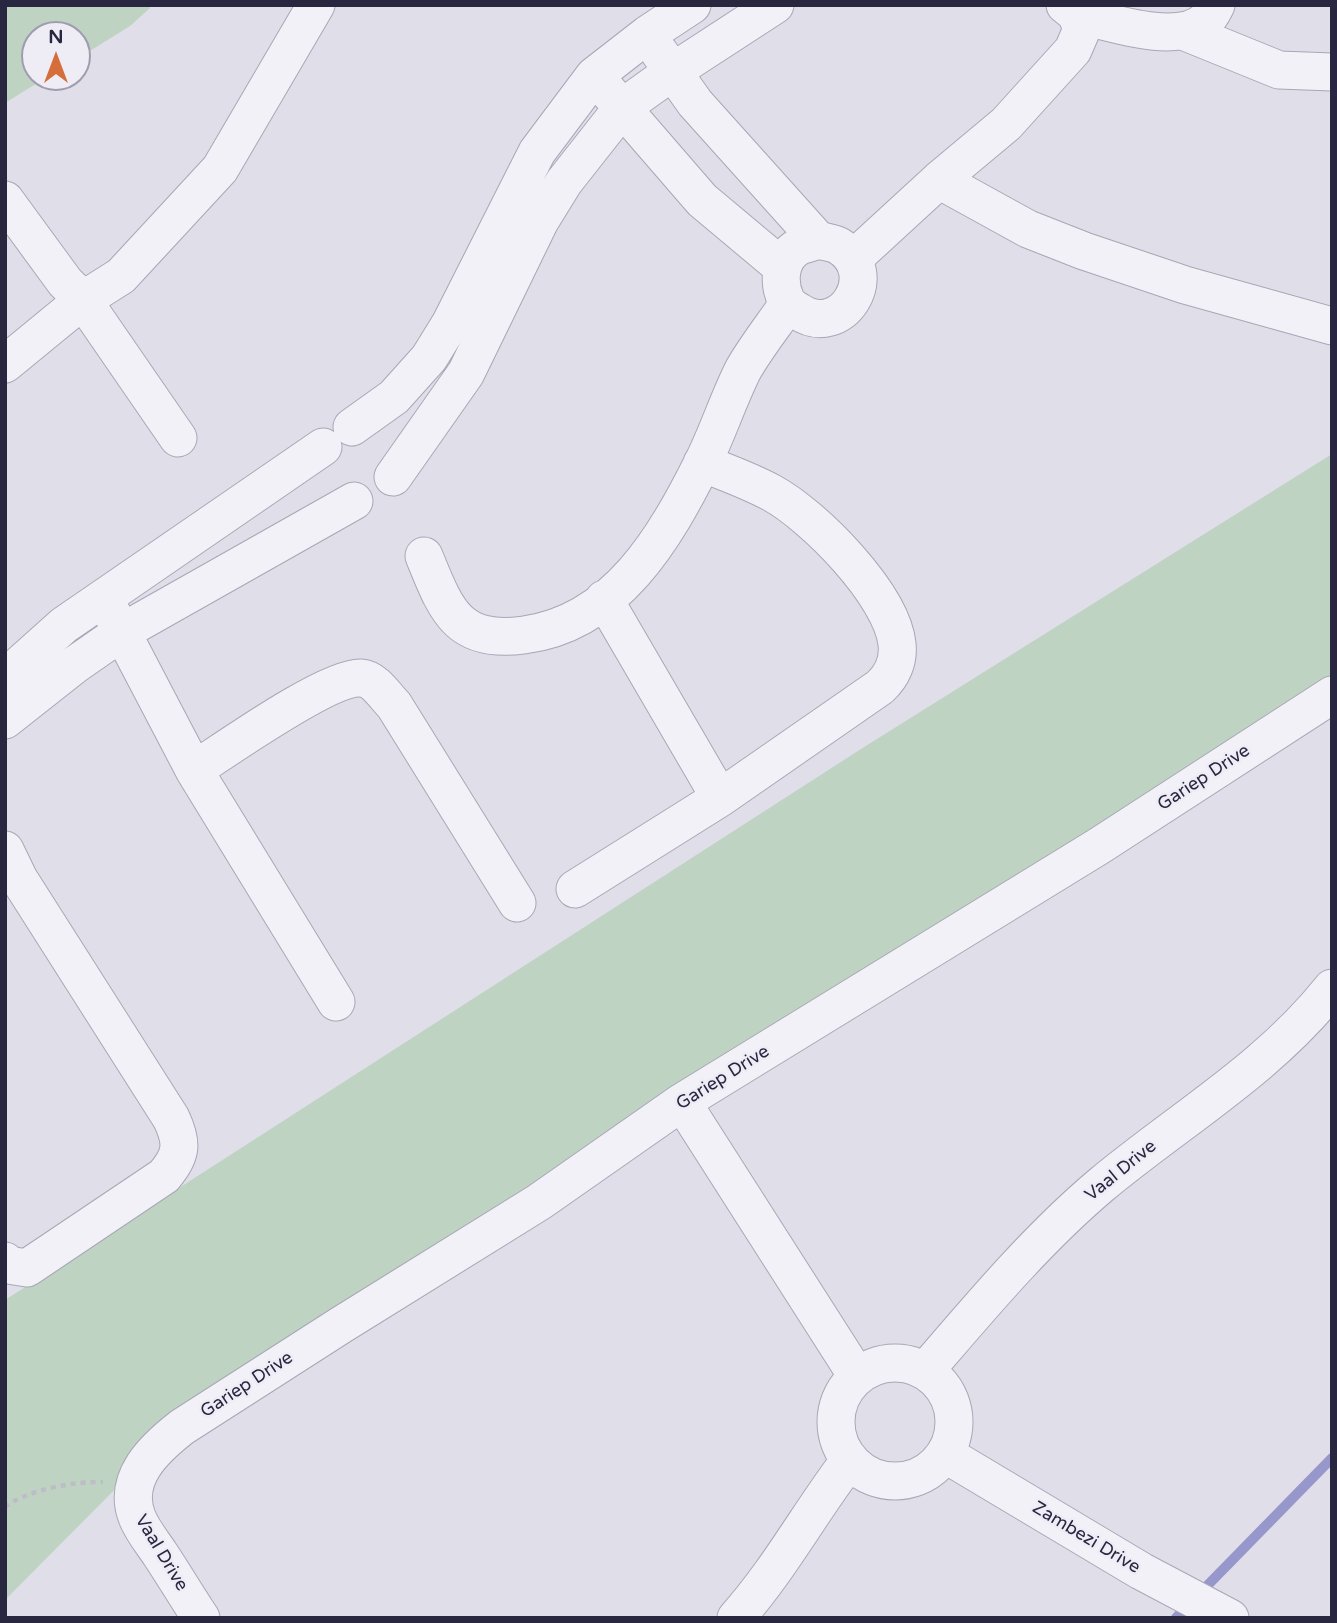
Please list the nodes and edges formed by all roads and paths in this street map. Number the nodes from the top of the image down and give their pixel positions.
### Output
1 (316, 5) edge
2 (692, 5) edge
3 (775, 5) edge
4 (1216, 5) edge
5 (1070, 10) edge
6 (1183, 31) junction
7 (648, 34) junction
8 (672, 72) junction
9 (1332, 72) edge
10 (594, 76) junction
11 (623, 107) junction
12 (939, 180) junction
13 (5, 200) edge
14 (818, 240) junction
15 (853, 259) junction
16 (782, 267) junction
17 (83, 300) junction
18 (788, 304) junction
19 (1332, 326) edge
20 (5, 365) edge
21 (338, 437) junction
22 (178, 438) dead end
23 (702, 463) junction
24 (393, 477) junction
25 (354, 501) junction
26 (424, 556) dead end
27 (104, 598) junction
28 (604, 599) junction
29 (122, 632) junction
30 (5, 678) edge
31 (1332, 695) edge
32 (5, 720) edge
33 (194, 770) junction
34 (720, 798) junction
35 (5, 850) edge
36 (575, 889) dead end
37 (517, 902) dead end
38 (1332, 988) edge
39 (336, 1002) dead end
40 (682, 1102) junction
41 (5, 1261) edge
42 (925, 1371) junction
43 (856, 1376) junction
44 (945, 1454) junction
45 (849, 1461) junction
46 (135, 1484) junction
47 (5, 1507) edge
48 (1227, 1616) edge
49 (201, 1618) edge
50 (736, 1618) edge

1 - 17 street
2 - 7 street
3 - 8 street
4 - 6 street
5 - 6 street
5 - 12 street
6 - 9 street
7 - 8 street
7 - 10 street
8 - 11 street
8 - 14 street
10 - 11 street
10 - 21 street
11 - 16 street
11 - 24 street
12 - 15 street
12 - 19 street
13 - 17 street
14 - 15 street
14 - 16 street
15 - 18 street
16 - 18 street
17 - 20 street
17 - 22 street
18 - 23 street
21 - 24 street
21 - 25 street
21 - 27 street
23 - 28 street
23 - 34 street
24 - 25 street
25 - 29 street
26 - 28 street
27 - 29 street
27 - 30 street
28 - 34 street
29 - 32 street
29 - 33 street
31 - 40 street, Gariep Drive
33 - 37 street
33 - 39 street
34 - 36 street
35 - 41 street
38 - 42 street, Vaal Drive
40 - 43 street
40 - 46 street, Gariep Drive
42 - 43 street
42 - 44 street
43 - 45 street
44 - 45 street
44 - 48 street, Zambezi Drive
45 - 50 street
46 - 47 path
46 - 49 street, Vaal Drive

